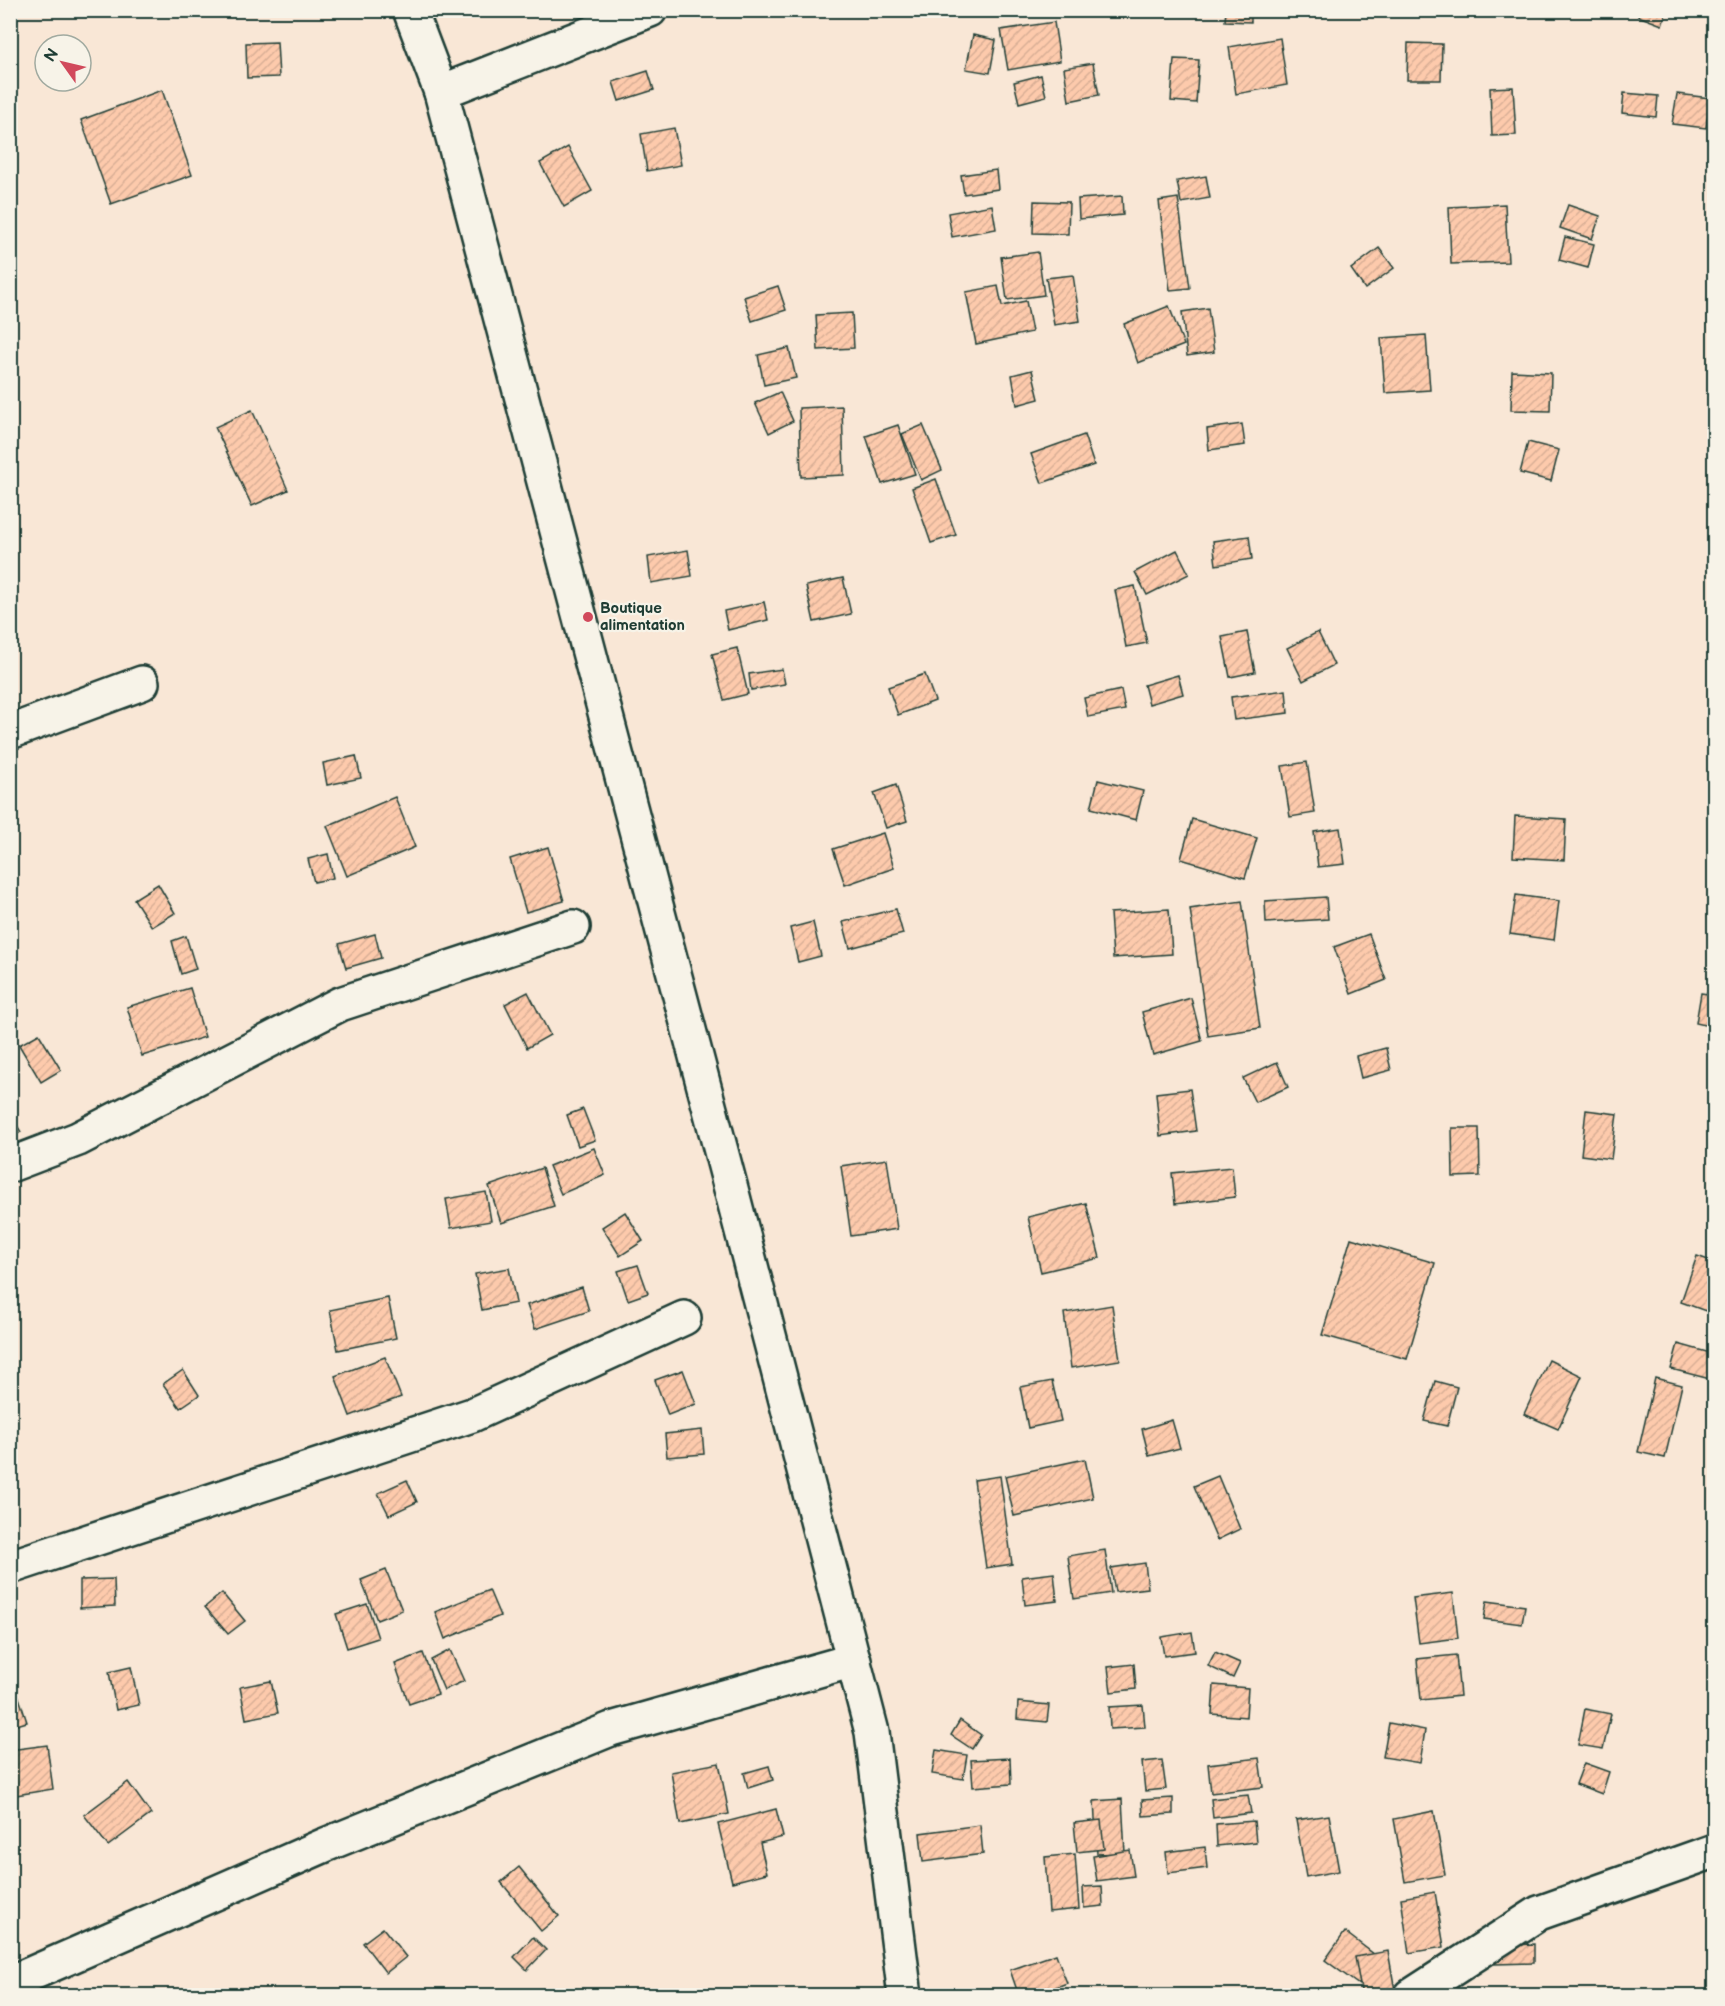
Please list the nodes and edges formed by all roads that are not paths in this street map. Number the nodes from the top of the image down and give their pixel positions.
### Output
1 (410, 10) edge
2 (650, 10) edge
3 (441, 92) junction
4 (142, 684) dead end
5 (10, 732) edge
6 (573, 927) dead end
7 (10, 1165) edge
8 (684, 1318) dead end
9 (10, 1567) edge
10 (854, 1660) junction
11 (1714, 1851) edge
12 (10, 1983) edge
13 (905, 1995) edge
14 (1411, 1995) edge

1 - 3 street
2 - 3 street
3 - 10 street
4 - 5 street
6 - 7 street
8 - 9 street
10 - 12 street
10 - 13 street
11 - 14 street

